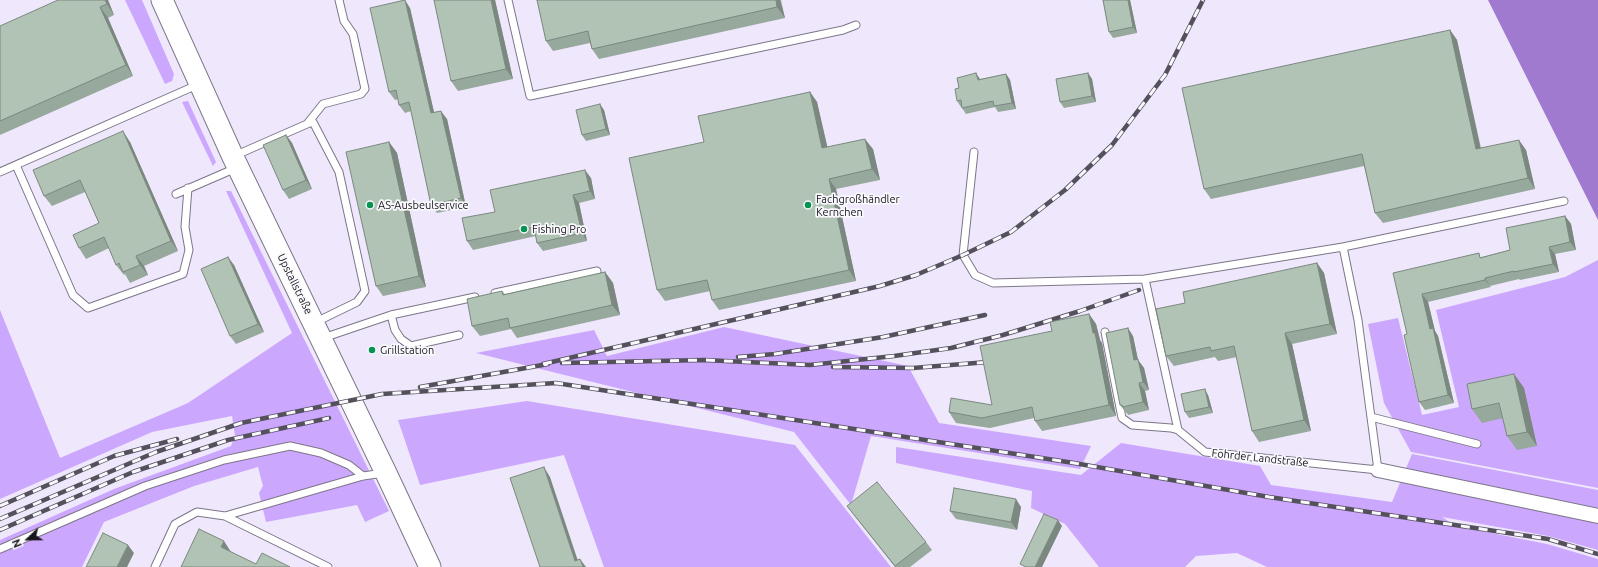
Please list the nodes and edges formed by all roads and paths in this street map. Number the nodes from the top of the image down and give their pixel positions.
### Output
1 (162, 0) edge
2 (339, 0) edge
3 (508, 0) edge
4 (856, 25) dead end
5 (200, 84) junction
6 (307, 124) junction
7 (974, 152) dead end
8 (235, 162) junction
9 (16, 165) junction
10 (0, 172) edge
11 (188, 188) junction
12 (176, 194) dead end
13 (1564, 201) dead end
14 (1343, 247) junction
15 (597, 270) dead end
16 (1145, 279) junction
17 (391, 315) junction
18 (317, 331) junction
19 (1105, 332) edge
20 (459, 335) dead end
21 (1371, 417) junction
22 (1178, 430) junction
23 (1477, 444) dead end
24 (1378, 470) junction
25 (386, 473) junction
26 (363, 476) junction
27 (225, 516) junction
28 (1598, 516) edge
29 (0, 549) edge
30 (155, 567) edge
31 (328, 567) edge
32 (430, 567) edge

1 - 5 street, Upstallstraße
2 - 6 lane
3 - 4 lane
5 - 8 street, Upstallstraße
5 - 9 lane
6 - 8 lane
6 - 18 lane
7 - 16 lane
8 - 11 lane
8 - 18 street, Upstallstraße
9 - 10 lane
9 - 11 lane
11 - 12 lane
13 - 14 lane
14 - 16 lane
14 - 21 lane
15 - 17 lane
16 - 22 lane
17 - 18 lane
17 - 20 lane
18 - 25 street, Upstallstraße
19 - 22 lane
21 - 23 lane
21 - 24 lane
22 - 24 lane, Fohrder Landstraße
24 - 28 street, Fohrder Landstraße
25 - 26 lane
25 - 32 street, Upstallstraße
26 - 27 lane
26 - 29 lane
27 - 30 lane
27 - 31 lane

